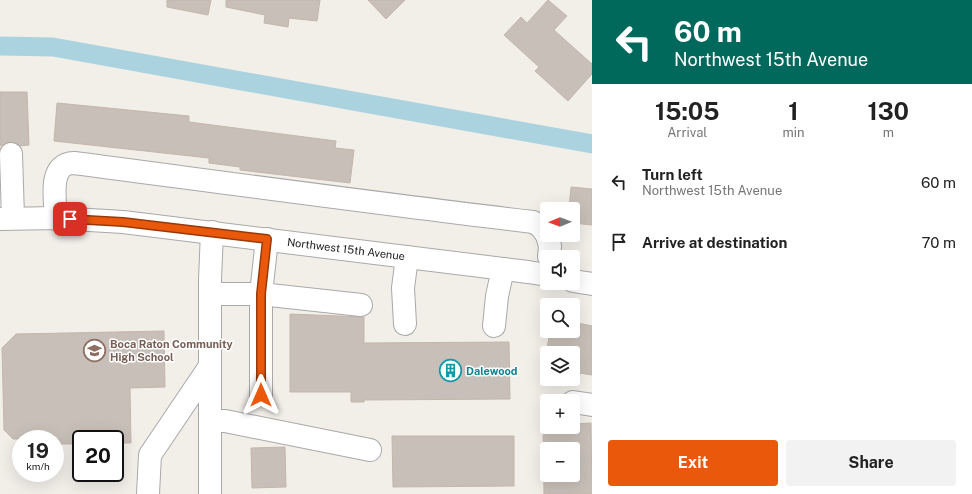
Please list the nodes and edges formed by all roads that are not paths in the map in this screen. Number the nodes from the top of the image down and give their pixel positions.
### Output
1 (11, 154) dead end
2 (56, 218) junction
3 (7, 219) edge
4 (540, 226) edge
5 (212, 232) junction
6 (267, 239) junction
7 (407, 256) junction
8 (503, 268) junction
9 (540, 268) edge
10 (580, 282) edge
11 (592, 284) edge
12 (210, 294) junction
13 (261, 294) junction
14 (361, 305) dead end
15 (405, 324) dead end
16 (494, 326) dead end
17 (210, 366) junction
18 (261, 395) dead end
19 (580, 403) edge
20 (592, 405) edge
21 (210, 421) junction
22 (370, 450) dead end
23 (148, 494) edge
24 (210, 494) edge

1 - 3 street
2 - 3 street, Northwest 15th Avenue
2 - 4 street
2 - 5 street, Northwest 15th Avenue
5 - 6 street, Northwest 15th Avenue
5 - 12 street
6 - 7 street, Northwest 15th Avenue
6 - 13 street
7 - 8 street, Northwest 15th Avenue
7 - 15 street
8 - 9 street, Northwest 15th Avenue
8 - 16 street
10 - 11 street
12 - 13 street
12 - 17 street
13 - 14 street
13 - 18 street
17 - 21 street
17 - 23 street
19 - 20 street
21 - 22 street
21 - 24 street

